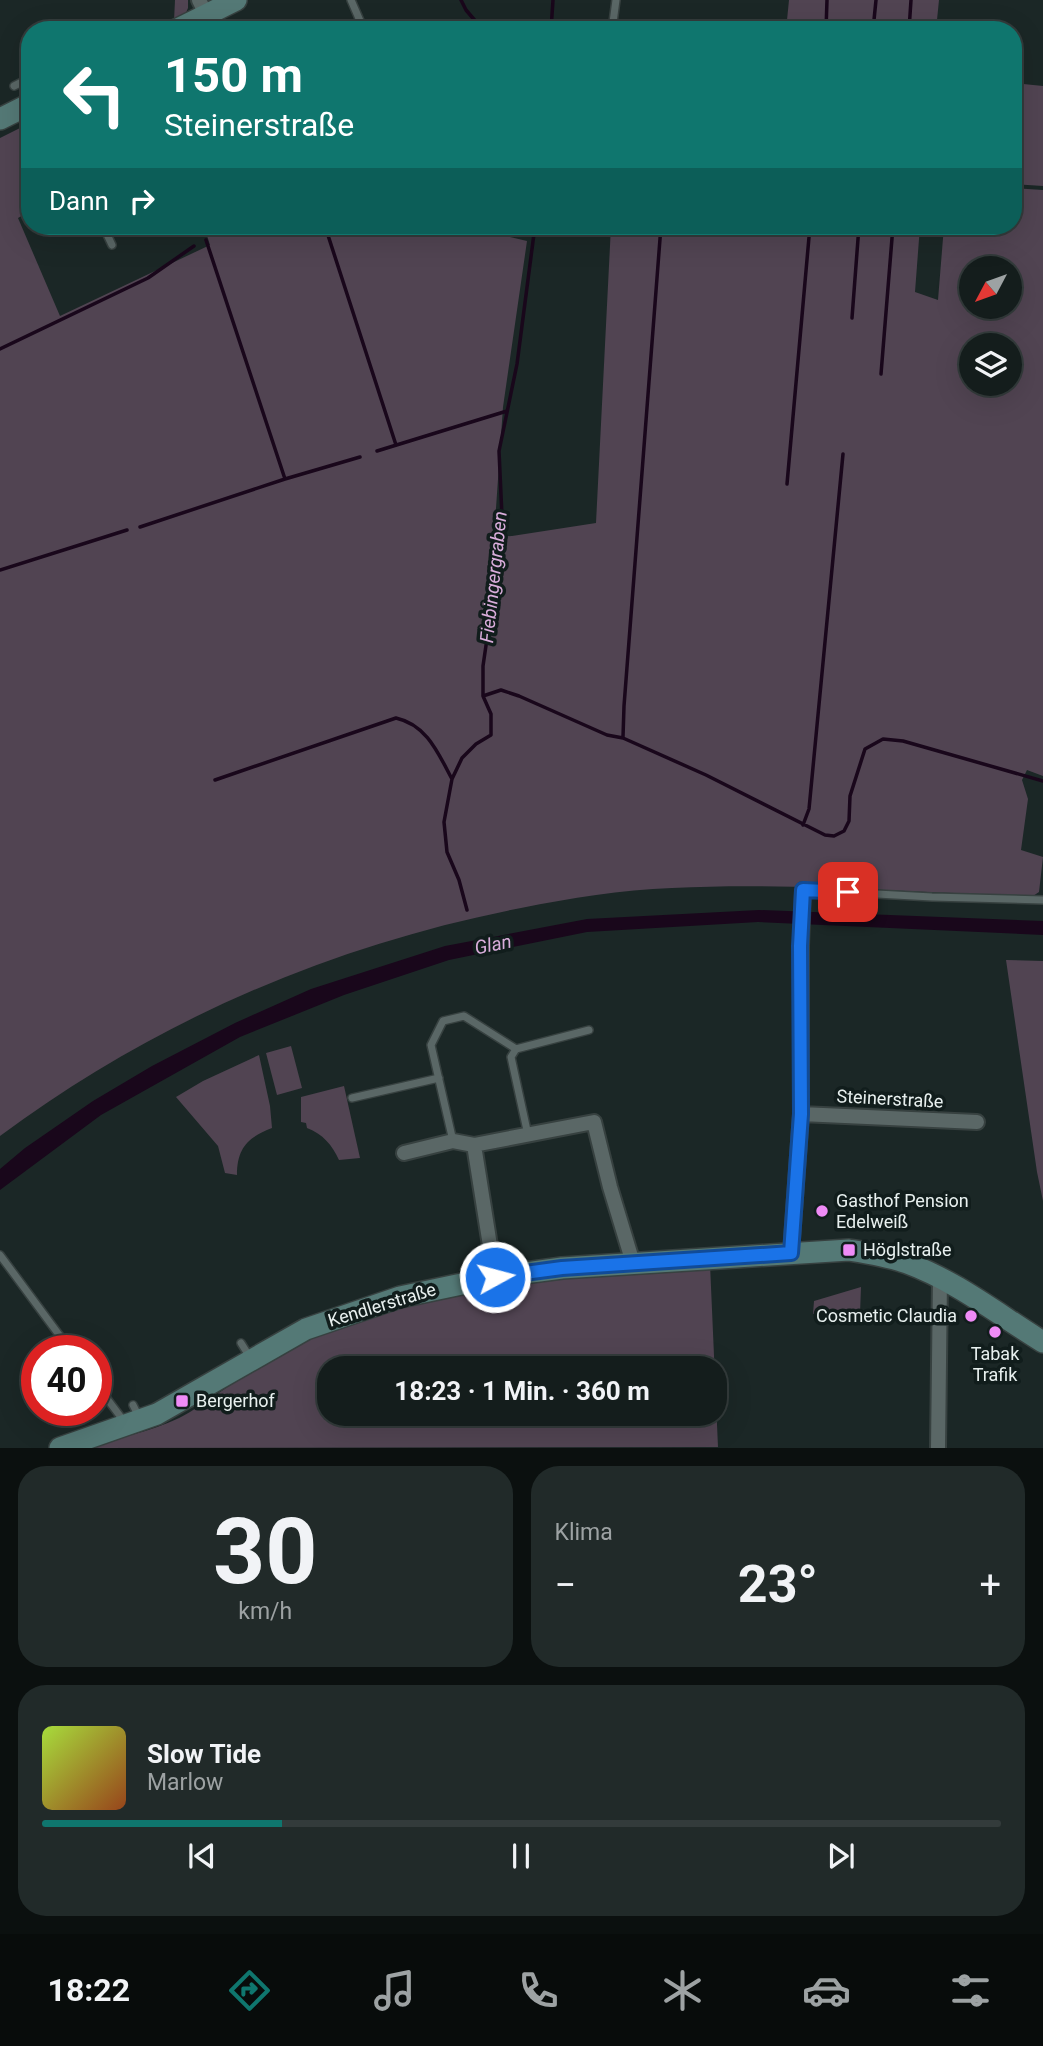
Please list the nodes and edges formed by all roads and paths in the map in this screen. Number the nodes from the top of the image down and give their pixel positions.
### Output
1 (236, 0) edge
2 (351, 0) edge
3 (616, 0) edge
4 (203, 7) edge
5 (187, 21) edge
6 (360, 21) edge
7 (613, 21) edge
8 (21, 82) edge
9 (14, 86) dead end
10 (21, 108) edge
11 (0, 119) edge
12 (107, 235) edge
13 (112, 245) dead end
14 (804, 892) joint
15 (1043, 900) edge
16 (589, 1030) dead end
17 (516, 1049) junction
18 (439, 1078) junction
19 (352, 1098) dead end
20 (801, 1114) junction
21 (977, 1122) dead end
22 (528, 1135) junction
23 (453, 1141) junction
24 (474, 1144) junction
25 (404, 1153) dead end
26 (791, 1253) junction
27 (0, 1255) edge
28 (633, 1263) junction
29 (495, 1277) junction
30 (940, 1278) junction
31 (59, 1335) edge
32 (1043, 1342) edge
33 (112, 1405) edge
34 (132, 1417) junction
35 (60, 1447) edge
36 (938, 1447) edge

1 - 4 street
2 - 6 lane
3 - 7 lane
4 - 5 street
8 - 9 lane
10 - 11 street
12 - 13 lane
14 - 15 lane
14 - 20 street
16 - 17 lane
17 - 18 lane
17 - 22 lane
18 - 19 lane
18 - 23 lane
20 - 21 street, Steinerstraße
20 - 26 street
22 - 24 street
22 - 28 street
23 - 24 street
23 - 25 street
24 - 29 street
26 - 28 street, Kendlerstraße
26 - 30 street, Kendlerstraße
27 - 31 lane
28 - 29 street, Kendlerstraße
29 - 34 street, Kendlerstraße
30 - 32 street, Kendlerstraße
30 - 36 street
33 - 34 lane
34 - 35 street, Kendlerstraße

